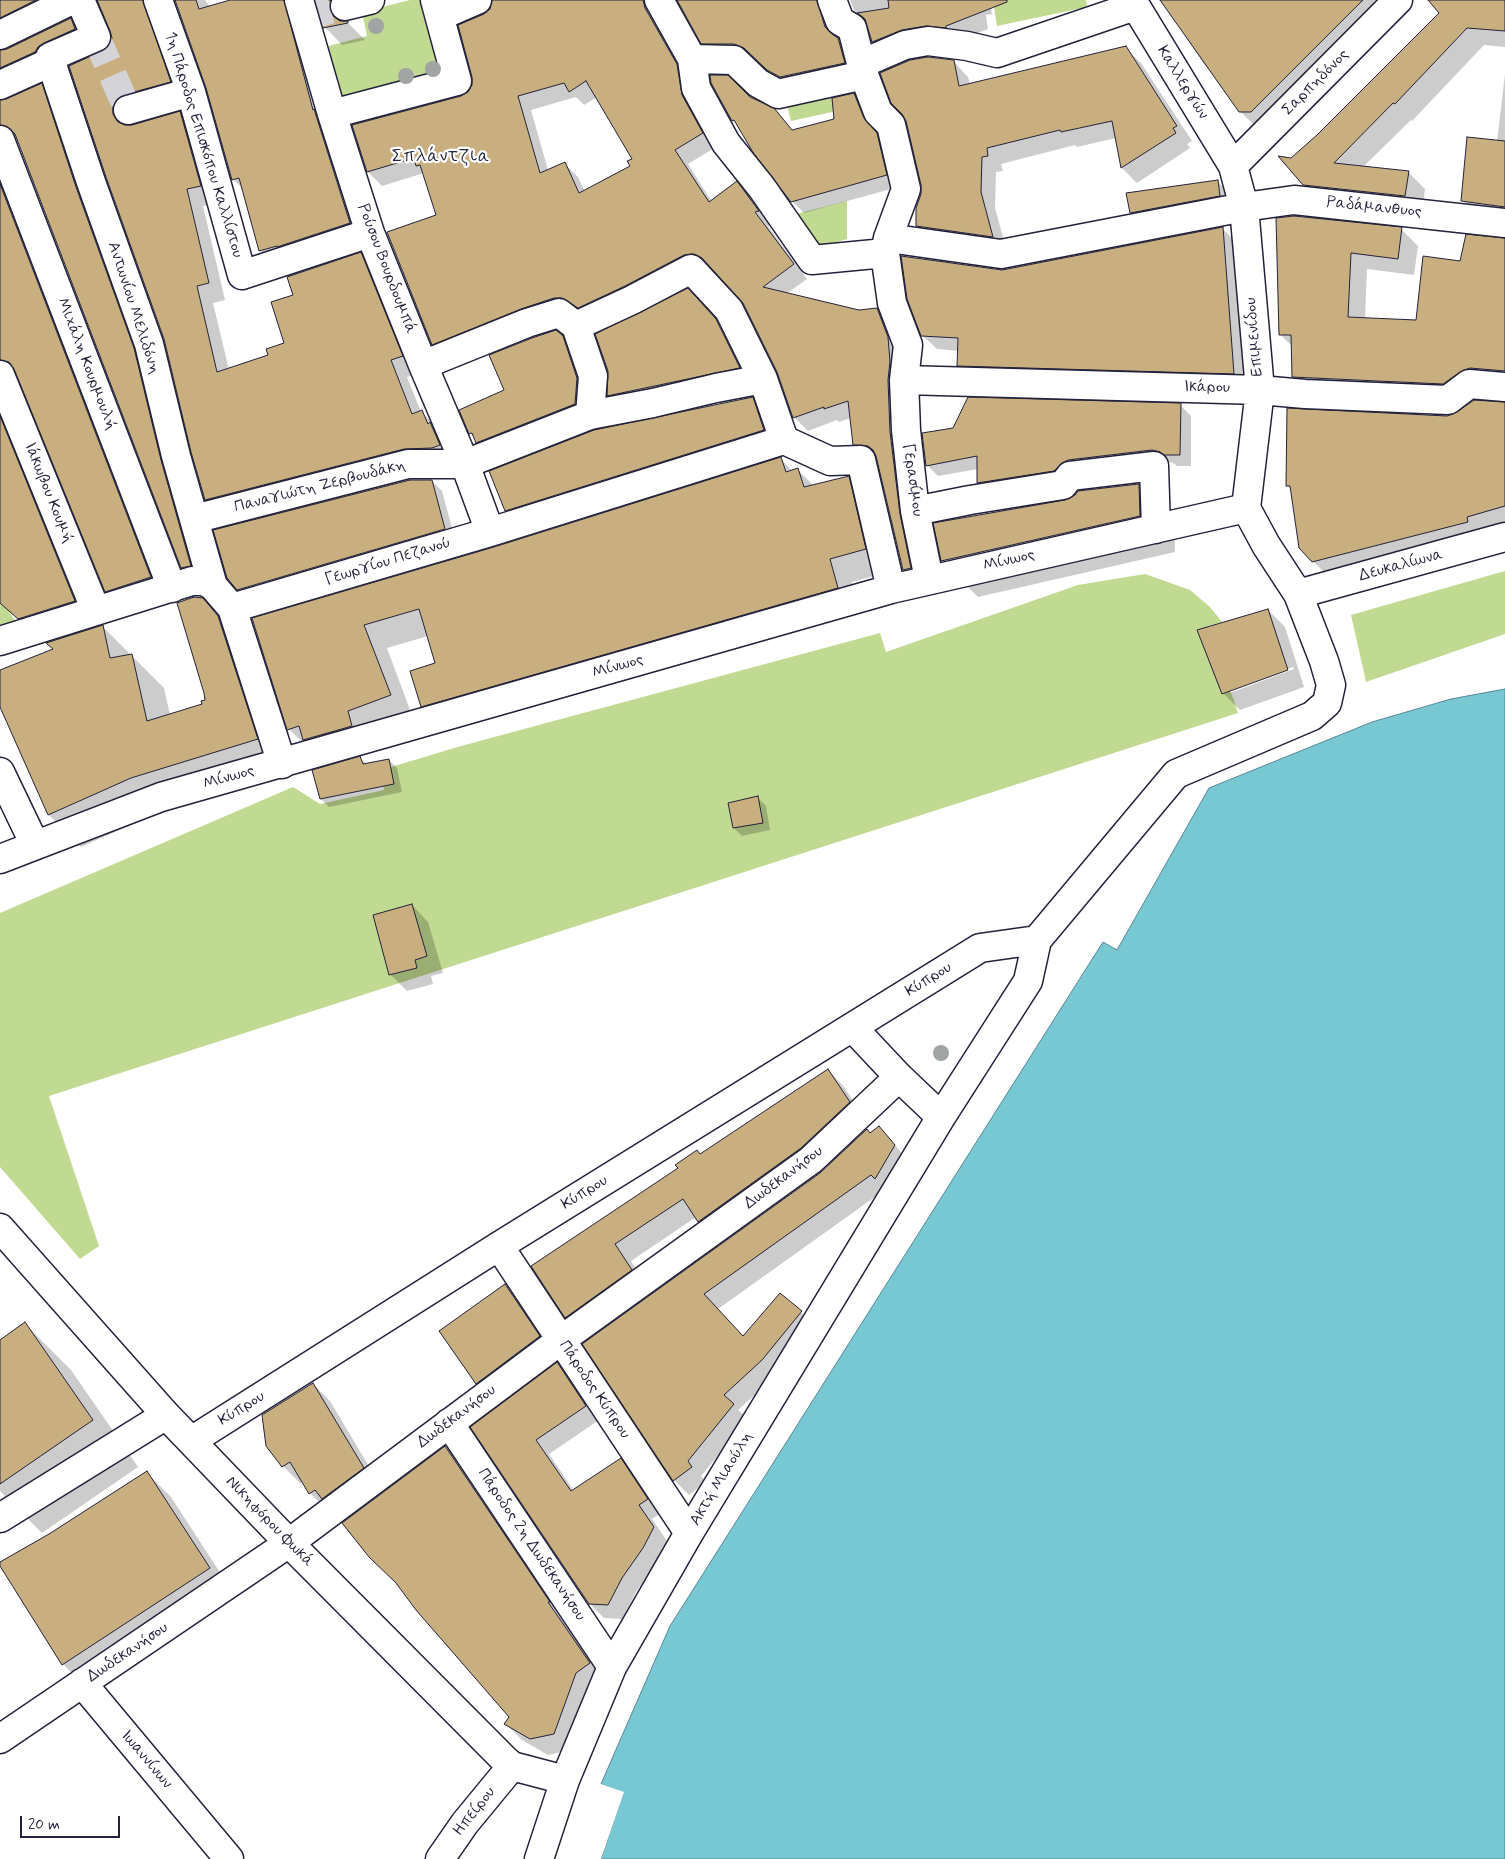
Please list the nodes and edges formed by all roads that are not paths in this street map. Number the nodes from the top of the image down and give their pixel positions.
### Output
1 (72, 0) edge
2 (80, 0) edge
3 (158, 0) edge
4 (299, 0) edge
5 (477, 0) edge
6 (659, 0) edge
7 (832, 0) edge
8 (1398, 0) edge
9 (1134, 3) edge
10 (438, 8) edge
11 (0, 35) edge
12 (692, 59) junction
13 (51, 62) junction
14 (863, 70) junction
15 (0, 85) edge
16 (191, 92) junction
17 (128, 110) dead end
18 (332, 114) junction
19 (0, 140) edge
20 (1233, 166) junction
21 (1244, 207) junction
22 (1505, 223) edge
23 (370, 233) junction
24 (887, 245) junction
25 (576, 326) junction
26 (423, 365) junction
27 (0, 375) edge
28 (763, 379) junction
29 (904, 380) junction
30 (1505, 387) edge
31 (1260, 390) junction
32 (590, 415) junction
33 (784, 440) junction
34 (465, 464) junction
35 (1246, 508) junction
36 (915, 511) junction
37 (194, 518) junction
38 (1156, 529) junction
39 (490, 532) junction
40 (1505, 537) edge
41 (929, 579) junction
42 (213, 586) junction
43 (172, 588) junction
44 (891, 589) junction
45 (1298, 594) junction
46 (232, 608) junction
47 (96, 612) junction
48 (0, 641) edge
49 (282, 764) junction
50 (0, 772) edge
51 (35, 844) junction
52 (0, 859) edge
53 (1037, 940) junction
54 (853, 1028) junction
55 (900, 1077) junction
56 (941, 1117) junction
57 (0, 1228) edge
58 (499, 1246) junction
59 (561, 1340) junction
60 (166, 1415) junction
61 (449, 1423) junction
62 (191, 1441) junction
63 (0, 1518) edge
64 (689, 1534) junction
65 (289, 1544) junction
66 (612, 1667) junction
67 (82, 1684) junction
68 (0, 1739) edge
69 (512, 1766) junction
70 (565, 1780) junction
71 (229, 1859) edge
72 (440, 1859) edge
73 (539, 1859) edge

1 - 11 street
2 - 13 street
3 - 16 street, 1η Πάροδος Επισκόπου Καλλίστου
4 - 18 street, Ρούσου Βουρδουμπά
5 - 10 street
6 - 12 street
7 - 14 street
8 - 20 street, Σαρπηδόνος
9 - 14 street
9 - 20 street, Καλλεργών
10 - 18 street
12 - 14 street
12 - 24 street, Ραδάμανθυος
13 - 15 street
13 - 37 street, Αντωνίου Μελιδόνη
14 - 24 street
16 - 17 street
16 - 23 street, 1η Πάροδος Επισκόπου Καλλίστου
18 - 23 street, Ρούσου Βουρδουμπά
19 - 43 street, Μιχάλη Κουρμουλή
20 - 21 street, Επιμενίδου
21 - 22 street, Ραδάμανθυος
21 - 24 street, Ραδάμανθυος
21 - 31 street, Επιμενίδου
23 - 26 street, Ρούσου Βουρδουμπά
24 - 29 street, Γερασίμου
25 - 26 street
25 - 28 street
25 - 32 street
26 - 34 street, Ρούσου Βουρδουμπά
27 - 47 street, Ιάκωβου Κουμή
28 - 32 street, Παναγιώτη Ζερβουδάκη
28 - 33 street
29 - 31 street, Ικάρου
29 - 36 street, Γερασίμου
30 - 31 street, Ικάρου
31 - 35 street, Επιμενίδου
32 - 34 street, Παναγιώτη Ζερβουδάκη
33 - 39 street, Γεωργίου Πεζανού
33 - 44 street
34 - 37 street, Παναγιώτη Ζερβουδάκη
34 - 39 street, Ρούσου Βουρδουμπά
35 - 38 street, Μίνωος
35 - 45 street
36 - 38 street
36 - 41 street, Γερασίμου
37 - 42 street, Αντωνίου Μελιδόνη
38 - 41 street, Μίνωος
39 - 46 street, Γεωργίου Πεζανού
40 - 45 street, Δευκαλίωνα
41 - 44 street, Μίνωος
42 - 43 street
42 - 46 street
43 - 47 street
44 - 49 street, Μίνωος
45 - 53 street
46 - 49 street
47 - 48 street
49 - 51 street, Μίνωος
50 - 51 street
51 - 52 street, Μίνωος
53 - 54 street, Κύπρου
53 - 56 street, Ακτή Μιαούλη
54 - 55 street
54 - 58 street, Κύπρου
55 - 56 street
55 - 59 street, Δωδεκανήσου
56 - 64 street, Ακτή Μιαούλη
57 - 60 street, Νικηφόρου Φωκά
58 - 59 street, Πάροδος Κύπρου
58 - 62 street, Κύπρου
59 - 61 street, Δωδεκανήσου
59 - 64 street, Πάροδος Κύπρου
60 - 62 street, Νικηφόρου Φωκά
60 - 63 street
61 - 65 street, Δωδεκανήσου
61 - 66 street, Πάροδος 2η Δωδεκανήσου
62 - 65 street, Νικηφόρου Φωκά
64 - 66 street, Ακτή Μιαούλη
65 - 67 street, Δωδεκανήσου
65 - 69 street, Νικηφόρου Φωκά
66 - 70 street, Ακτή Μιαούλη
67 - 68 street, Δωδεκανήσου
67 - 71 street, Ιωαννίνων
69 - 70 street, Νικηφόρου Φωκά
69 - 72 street, Ηπείρου
70 - 73 street, Ακτή Μιαούλη

